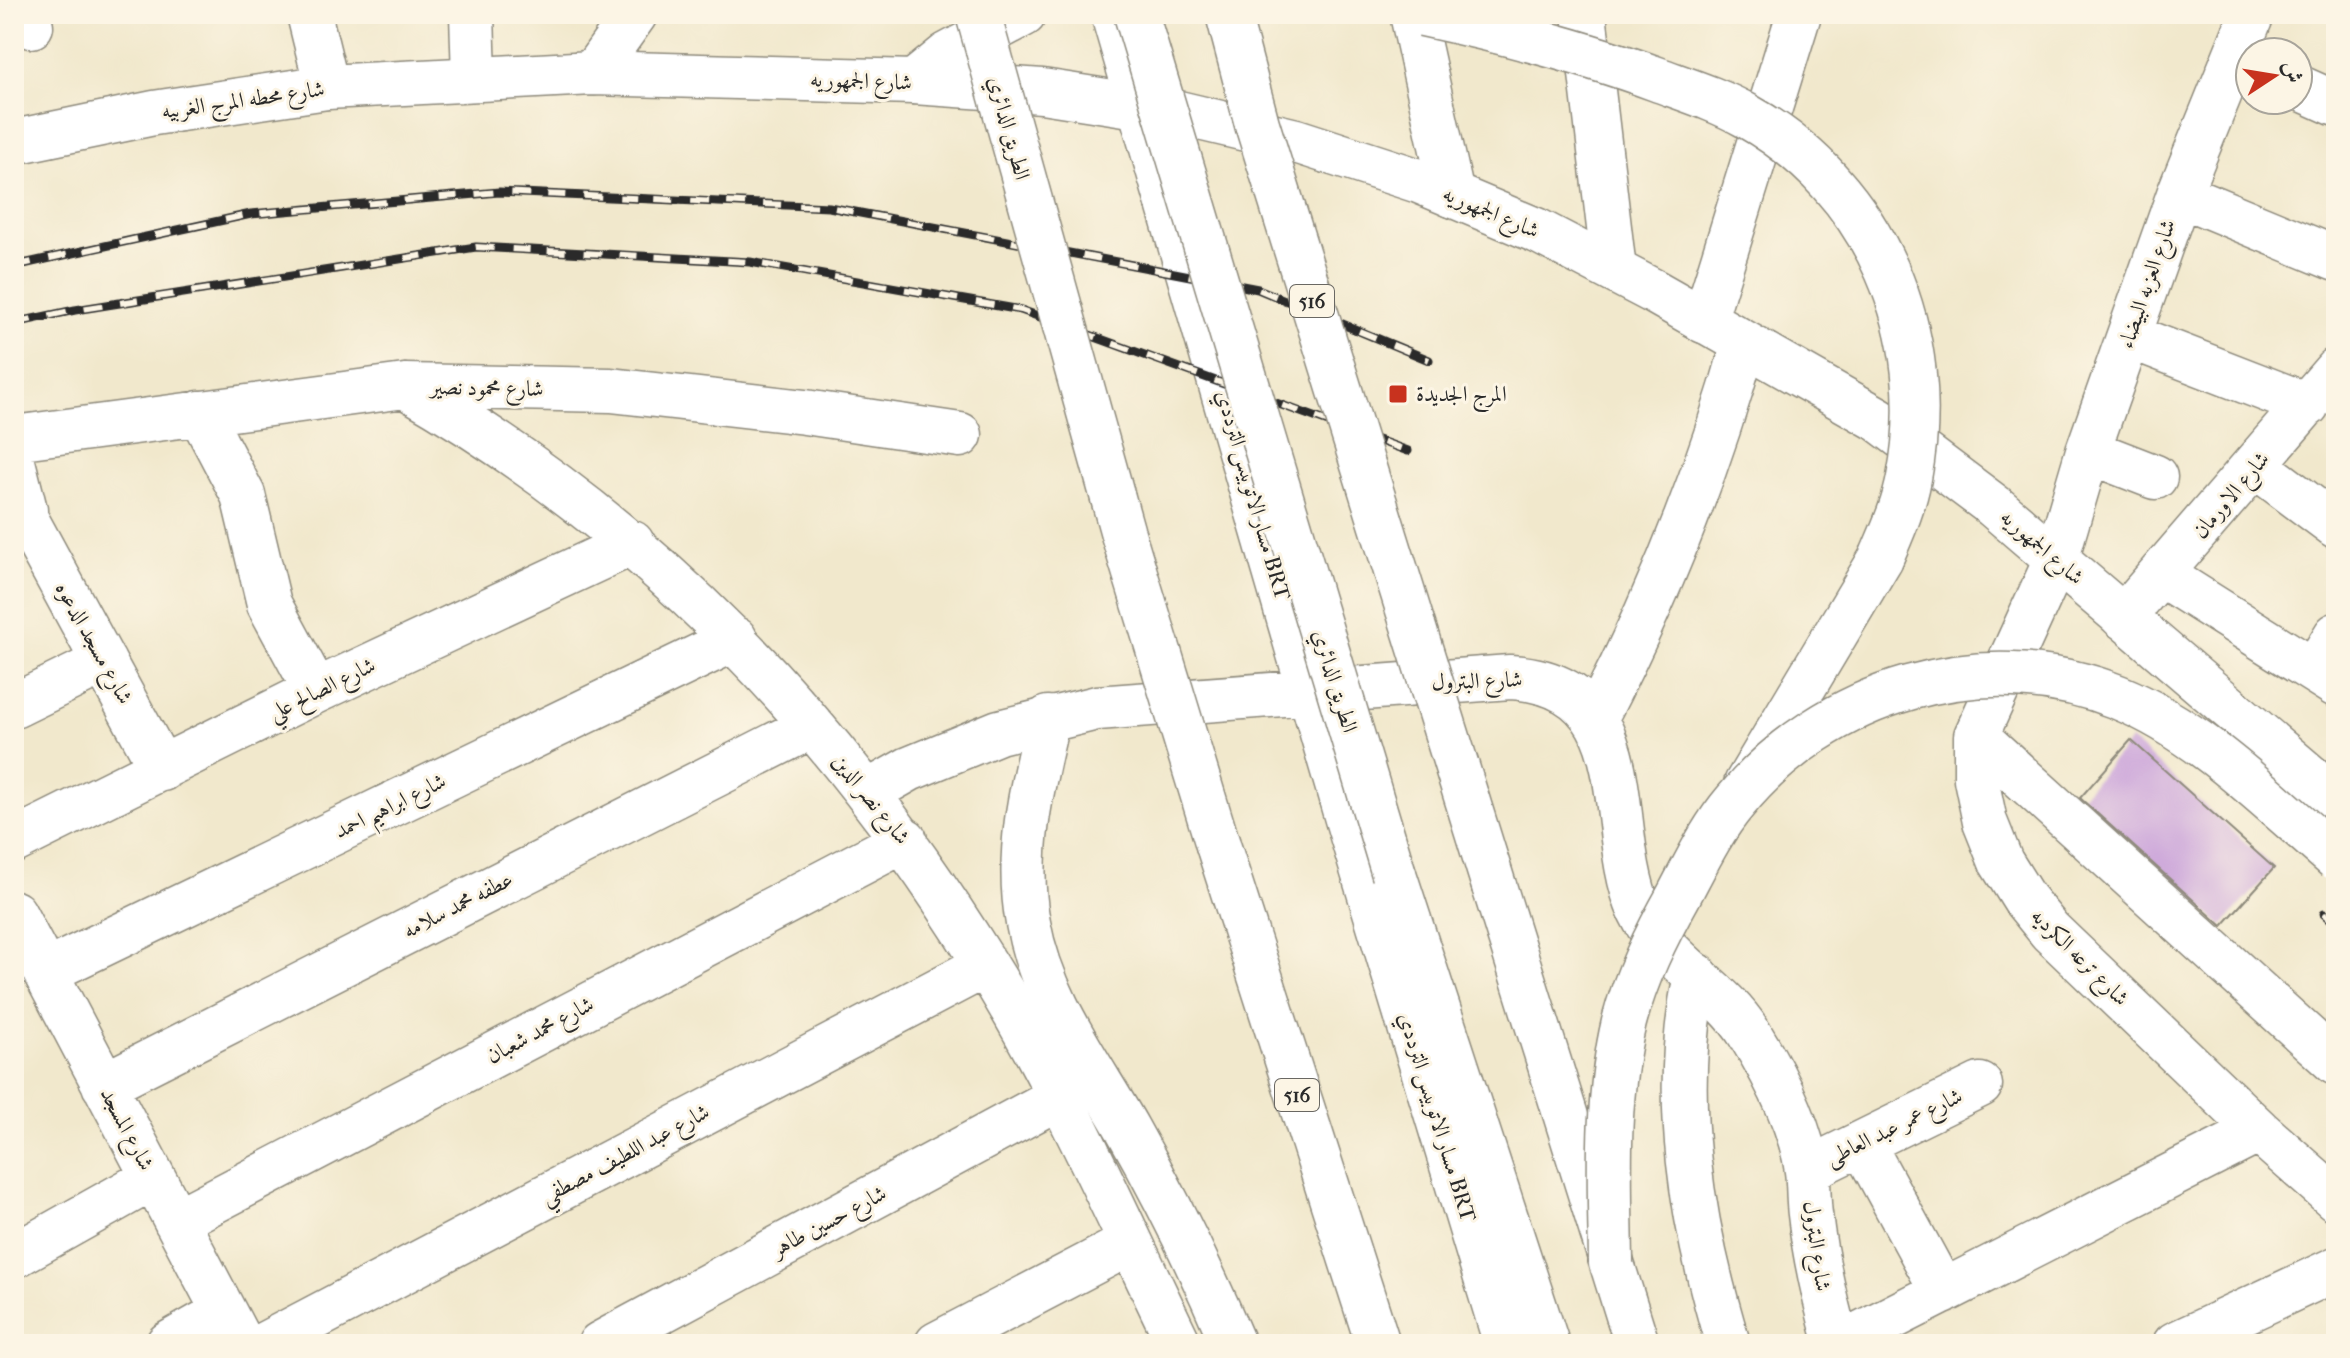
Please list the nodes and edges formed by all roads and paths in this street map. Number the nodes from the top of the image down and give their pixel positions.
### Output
1 (309, 14) edge
2 (472, 14) edge
3 (635, 14) edge
4 (978, 14) edge
5 (1024, 14) edge
6 (1113, 14) edge
7 (1136, 14) edge
8 (1228, 14) edge
9 (1412, 14) edge
10 (1423, 14) edge
11 (1584, 14) edge
12 (1799, 14) edge
13 (2252, 14) edge
14 (2248, 36) edge
15 (593, 73) junction
16 (474, 77) junction
17 (2234, 80) edge
18 (914, 82) junction
19 (327, 87) junction
20 (2314, 94) edge
21 (2336, 104) edge
22 (14, 142) edge
23 (2179, 194) junction
24 (1452, 195) junction
25 (2336, 259) edge
26 (1614, 270) junction
27 (1704, 321) junction
28 (2129, 336) junction
29 (1744, 344) junction
30 (405, 386) junction
31 (2323, 396) edge
32 (200, 413) junction
33 (960, 435) dead end
34 (14, 438) edge
35 (2088, 451) junction
36 (14, 466) edge
37 (2256, 466) junction
38 (2155, 477) dead end
39 (19, 522) edge
40 (2336, 526) edge
41 (632, 543) junction
42 (2056, 560) junction
43 (2162, 575) junction
44 (2123, 617) junction
45 (735, 639) junction
46 (104, 662) junction
47 (2329, 664) edge
48 (316, 691) junction
49 (14, 706) edge
50 (1048, 718) junction
51 (1595, 719) junction
52 (812, 726) junction
53 (1976, 736) junction
54 (162, 769) junction
55 (867, 793) junction
56 (2336, 799) edge
57 (1734, 803) junction
58 (905, 840) junction
59 (14, 841) edge
60 (2336, 858) edge
61 (14, 913) edge
62 (986, 965) junction
63 (45, 972) junction
64 (1696, 975) junction
65 (2336, 1063) edge
66 (104, 1085) junction
67 (1980, 1085) dead end
68 (1059, 1097) junction
69 (2259, 1131) junction
70 (1862, 1143) junction
71 (1807, 1170) junction
72 (153, 1178) junction
73 (2336, 1199) edge
74 (176, 1221) junction
75 (1130, 1243) junction
76 (14, 1256) edge
77 (1611, 1263) junction
78 (2336, 1269) edge
79 (1943, 1292) junction
80 (233, 1328) edge
81 (168, 1344) edge
82 (265, 1344) edge
83 (600, 1344) edge
84 (937, 1344) edge
85 (1179, 1344) edge
86 (1233, 1344) edge
87 (1378, 1344) edge
88 (1506, 1344) edge
89 (1547, 1344) edge
90 (1637, 1344) edge
91 (1728, 1344) edge
92 (1839, 1344) edge
93 (2175, 1344) edge

1 - 19 main road
2 - 16 main road
3 - 15 main road
4 - 87 main road, الطريق الدائري / 516, bridge
5 - 18 main road
6 - 88 main road, مسار الاتوبيس الترددي BRT
7 - 89 main road, الطريق الدائري, bridge
8 - 77 main road, 516, bridge
9 - 24 main road
10 - 57 main road, bridge
11 - 26 main road
12 - 27 main road
13 - 14 main road, شارع العزبه البيضاء
15 - 16 main road, شارع الجمهوريه
15 - 18 main road, شارع الجمهوريه
16 - 19 main road, شارع محطه المرج الغربيه
17 - 23 main road, شارع العزبه البيضاء
18 - 24 main road, شارع الجمهوريه
19 - 22 main road, شارع محطه المرج الغربيه
20 - 21 main road
23 - 25 main road
23 - 28 main road, شارع العزبه البيضاء
24 - 26 main road, شارع الجمهوريه
26 - 27 main road, شارع الجمهوريه
27 - 29 main road, شارع الجمهوريه
28 - 31 main road
28 - 35 main road, شارع العزبه البيضاء
29 - 42 main road, شارع الجمهوريه
29 - 51 main road
30 - 32 main road, شارع محمود نصير
30 - 33 main road, شارع محمود نصير
30 - 41 main road, شارع نصر الدين
31 - 37 main road, شارع الاورمان
32 - 34 main road, شارع محمود نصير
32 - 48 main road
35 - 38 main road
35 - 42 main road, شارع العزبه البيضاء
36 - 39 main road
37 - 40 main road
37 - 43 main road, شارع الاورمان
39 - 46 main road, شارع مسجد الدعوه
41 - 45 main road, شارع نصر الدين
41 - 48 main road, شارع الصالح علي
42 - 44 main road, شارع الجمهوريه
42 - 53 main road, شارع ترعه الكرديه
43 - 44 main road, شارع الاورمان
43 - 47 main road
44 - 56 main road, شارع الجمهوريه
45 - 52 main road, شارع نصر الدين
45 - 63 main road, شارع ابراهيم احمد
46 - 49 main road
46 - 54 main road, شارع مسجد الدعوه
48 - 54 main road, شارع الصالح علي
50 - 51 main road, شارع البترول
50 - 55 main road, شارع البترول
50 - 86 main road
51 - 64 main road, شارع البترول
52 - 55 main road, شارع نصر الدين
52 - 66 main road, عطفه محمد سلامه
53 - 65 main road
53 - 69 main road, شارع ترعه الكرديه
54 - 59 main road, شارع الصالح علي
55 - 58 main road, شارع نصر الدين
57 - 60 main road, bridge
57 - 77 main road, bridge
58 - 62 main road, شارع نصر الدين
58 - 74 main road, شارع محمد شعبان
61 - 63 main road, شارع المسجد
62 - 68 main road, شارع نصر الدين
62 - 82 main road, شارع عبد اللطيف مصطفي
63 - 66 main road, شارع المسجد
64 - 71 main road, شارع البترول
64 - 91 main road
66 - 72 main road, شارع المسجد
67 - 70 main road, شارع عمر عبد العاطى
68 - 75 main road, شارع نصر الدين
68 - 83 main road, شارع حسين طاهر
69 - 73 main road, شارع ترعه الكرديه
69 - 79 main road
70 - 71 main road, شارع عمر عبد العاطى
70 - 79 main road
71 - 92 main road, شارع البترول
72 - 74 main road, شارع المسجد
72 - 76 main road
74 - 80 main road, شارع المسجد
75 - 84 main road
75 - 85 main road, شارع نصر الدين
77 - 90 main road, 516
78 - 93 main road
79 - 92 main road
80 - 81 main road

